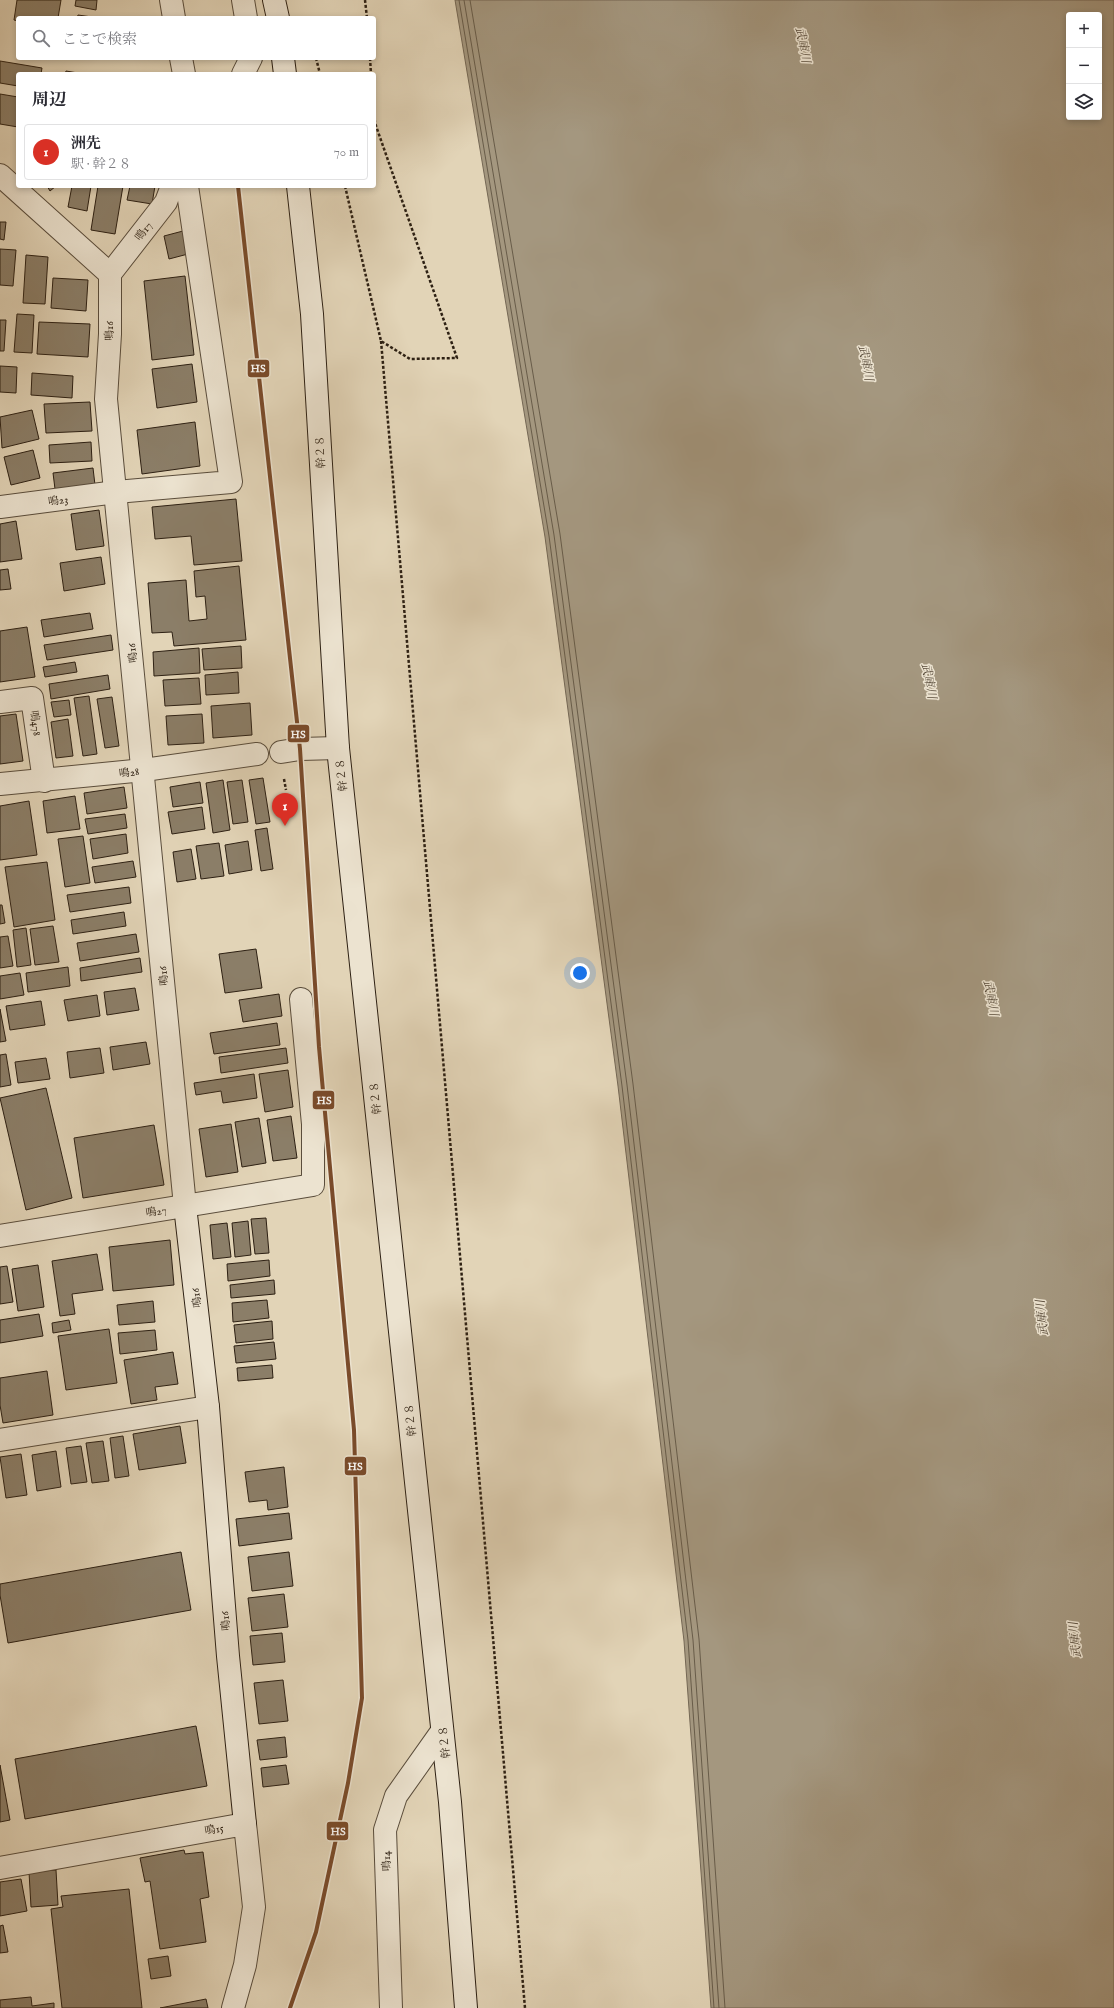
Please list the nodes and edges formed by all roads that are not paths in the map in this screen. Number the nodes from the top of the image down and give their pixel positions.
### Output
1 (171, 0) edge
2 (243, 0) edge
3 (274, 0) edge
4 (174, 16) edge
5 (246, 16) edge
6 (278, 16) edge
7 (181, 60) edge
8 (250, 60) edge
9 (283, 60) edge
10 (184, 72) edge
11 (244, 72) edge
12 (285, 72) edge
13 (0, 175) edge
14 (171, 188) edge
15 (187, 188) edge
16 (298, 188) edge
17 (110, 274) junction
18 (116, 492) junction
19 (0, 507) edge
20 (0, 702) edge
21 (338, 748) junction
22 (281, 752) dead end
23 (257, 754) dead end
24 (144, 770) junction
25 (44, 781) junction
26 (0, 784) edge
27 (302, 999) dead end
28 (185, 1206) junction
29 (0, 1236) edge
30 (208, 1407) junction
31 (0, 1440) edge
32 (442, 1731) junction
33 (245, 1824) junction
34 (0, 1868) edge
35 (233, 2008) edge
36 (391, 2008) edge
37 (466, 2008) edge

1 - 4 street
2 - 5 street
3 - 6 street
7 - 10 street
8 - 11 street
9 - 12 street
13 - 17 street
14 - 17 street, 鳴17
15 - 18 street, 鳴23
16 - 21 street, 幹２８
17 - 18 street, 鳴16
18 - 19 street, 鳴23
18 - 24 street, 鳴16
20 - 25 street, 鳴478
21 - 22 street
21 - 32 street, 幹２８
23 - 24 street, 鳴28
24 - 25 street, 鳴28
24 - 28 street, 鳴16
25 - 26 street, 鳴28
27 - 28 street, 鳴27
28 - 29 street, 鳴27
28 - 30 street, 鳴16
30 - 31 street
30 - 33 street, 鳴16
32 - 36 street, 鳴14
32 - 37 street, 幹２８
33 - 34 street, 鳴15
33 - 35 street

